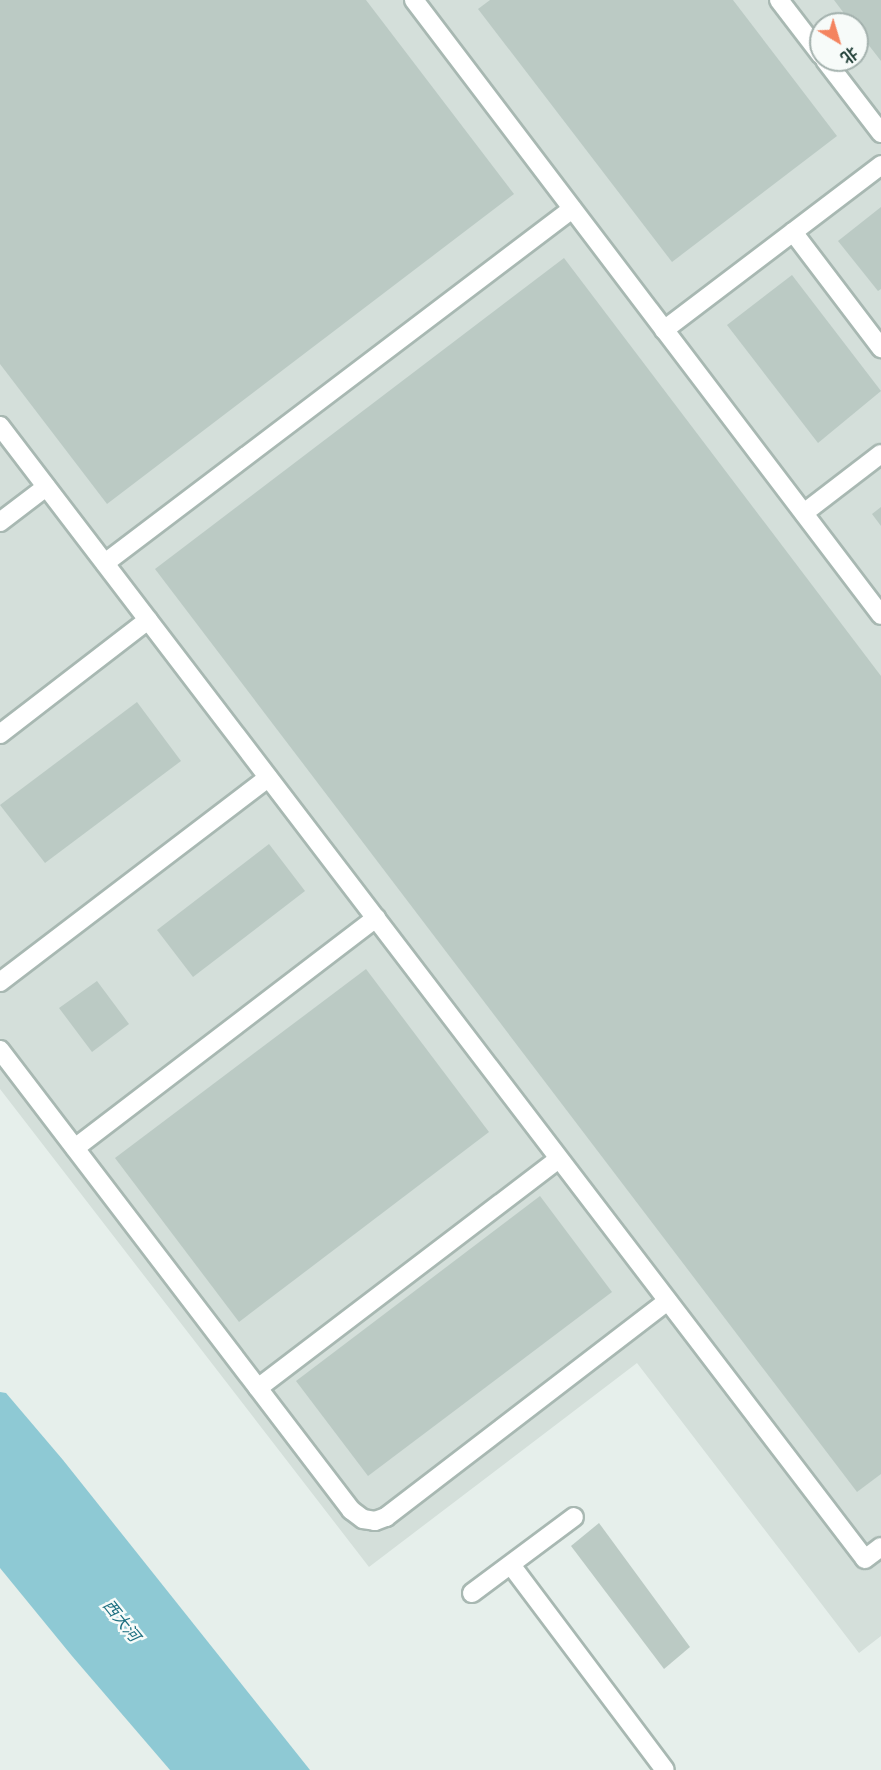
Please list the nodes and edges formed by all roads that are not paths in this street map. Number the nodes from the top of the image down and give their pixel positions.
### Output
1 (779, 0) edge
2 (417, 1) edge
3 (809, 39) edge
4 (834, 72) edge
5 (881, 133) edge
6 (881, 165) edge
7 (572, 209) junction
8 (793, 232) junction
9 (664, 330) junction
10 (879, 343) edge
11 (0, 426) edge
12 (881, 454) edge
13 (46, 487) junction
14 (804, 513) junction
15 (0, 522) edge
16 (105, 563) junction
17 (881, 615) edge
18 (148, 620) junction
19 (0, 734) edge
20 (268, 778) junction
21 (376, 918) junction
22 (0, 982) edge
23 (0, 1050) edge
24 (75, 1148) junction
25 (559, 1159) junction
26 (668, 1301) junction
27 (258, 1388) junction
28 (574, 1517) dead end
29 (881, 1547) edge
30 (510, 1565) junction
31 (472, 1593) dead end
32 (665, 1770) edge

1 - 3 lane
2 - 7 lane
4 - 5 lane
6 - 8 lane
7 - 9 lane
7 - 16 lane
8 - 9 lane
8 - 10 lane
9 - 14 lane
11 - 13 lane
12 - 14 lane
13 - 15 lane
13 - 16 lane
14 - 17 lane
16 - 18 lane
18 - 19 lane
18 - 20 lane
20 - 21 lane
20 - 22 lane
21 - 24 lane
21 - 25 lane
23 - 24 lane
24 - 27 lane
25 - 26 lane
25 - 27 lane
26 - 27 lane
26 - 29 lane
28 - 30 lane
30 - 31 lane
30 - 32 lane

